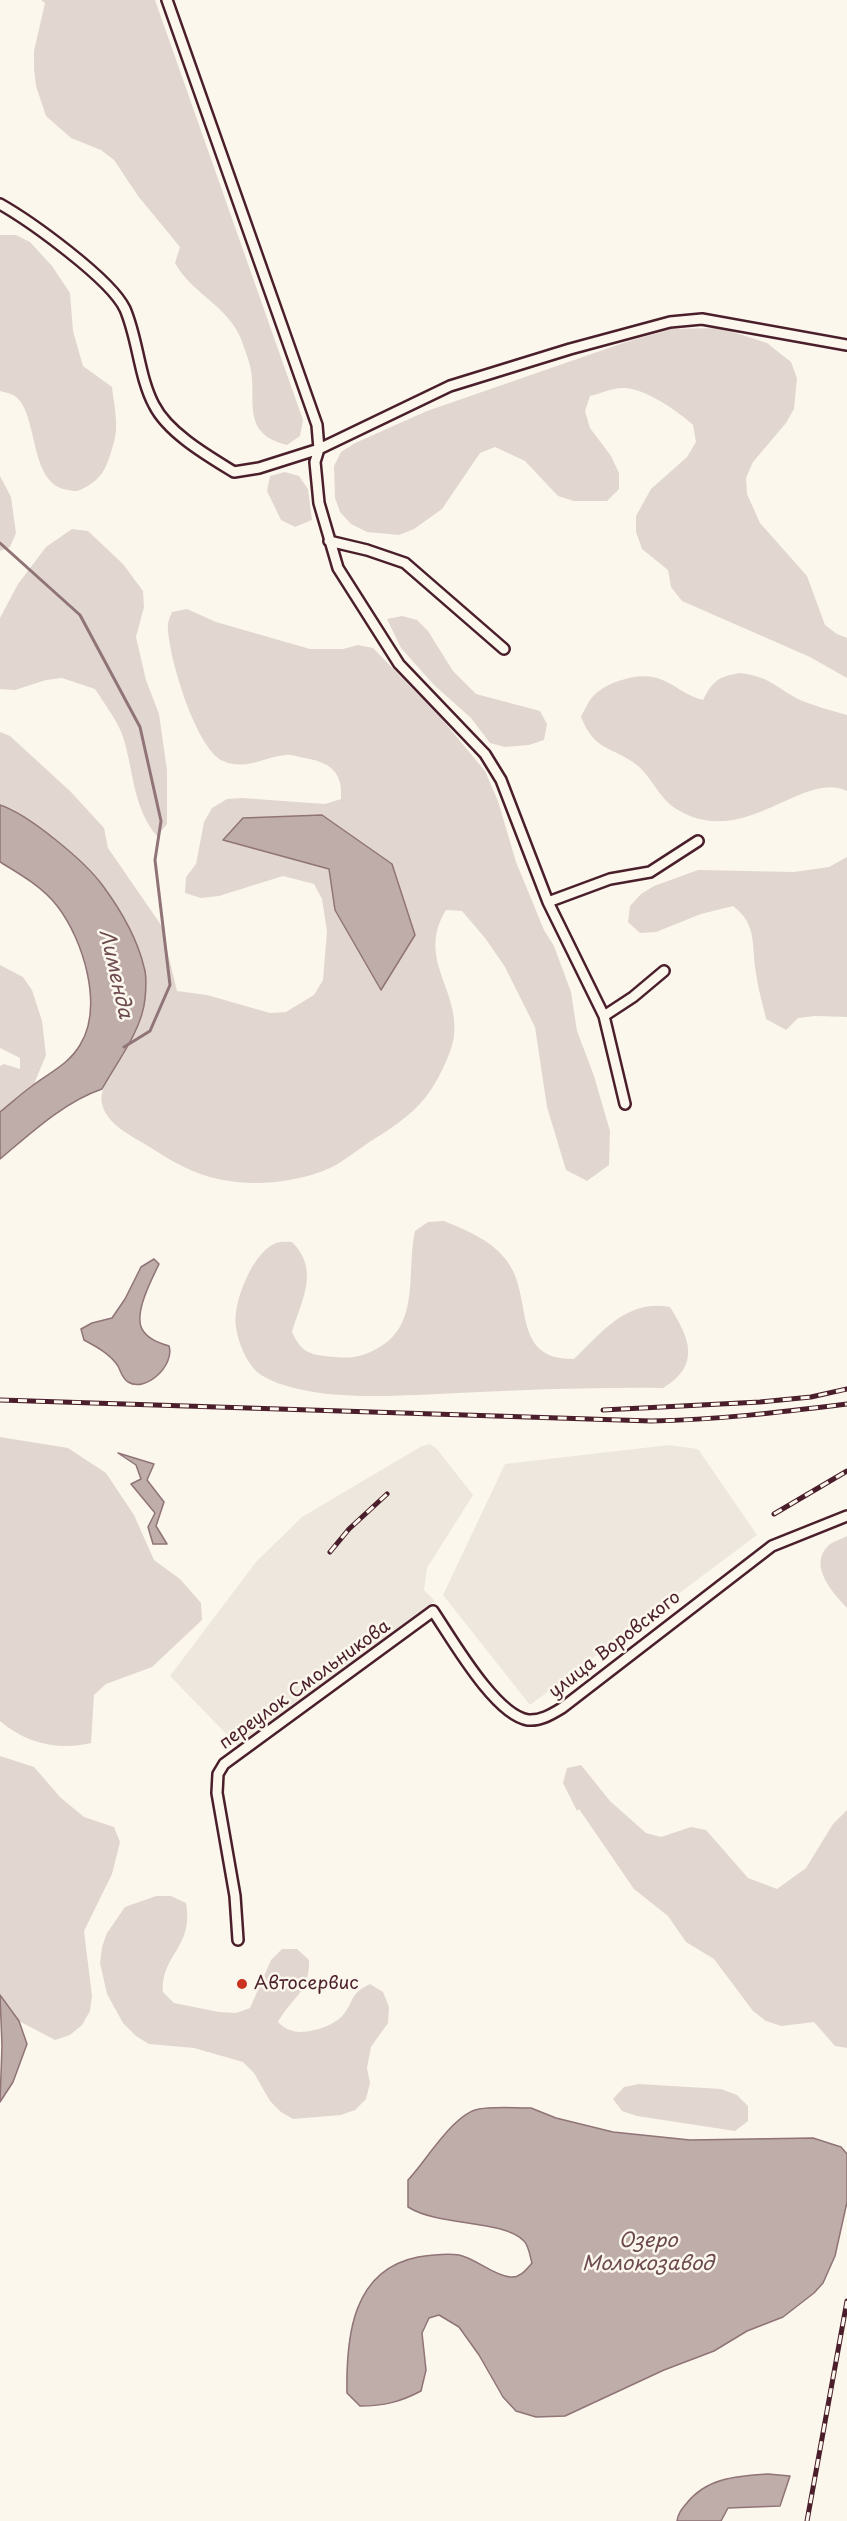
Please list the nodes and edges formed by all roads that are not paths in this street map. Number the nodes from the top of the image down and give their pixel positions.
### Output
1 (167, 0) edge
2 (0, 204) edge
3 (847, 345) edge
4 (319, 449) junction
5 (329, 541) junction
6 (504, 649) dead end
7 (698, 841) dead end
8 (548, 902) junction
9 (664, 971) dead end
10 (604, 1016) junction
11 (625, 1104) dead end
12 (847, 1516) edge
13 (433, 1611) joint
14 (238, 1940) dead end

1 - 4 street
2 - 4 street
3 - 4 street
4 - 5 street
5 - 6 street
5 - 8 street
7 - 8 street
8 - 10 street
9 - 10 street
10 - 11 street
12 - 13 street, улица Воровского
13 - 14 street, переулок Смольникова

